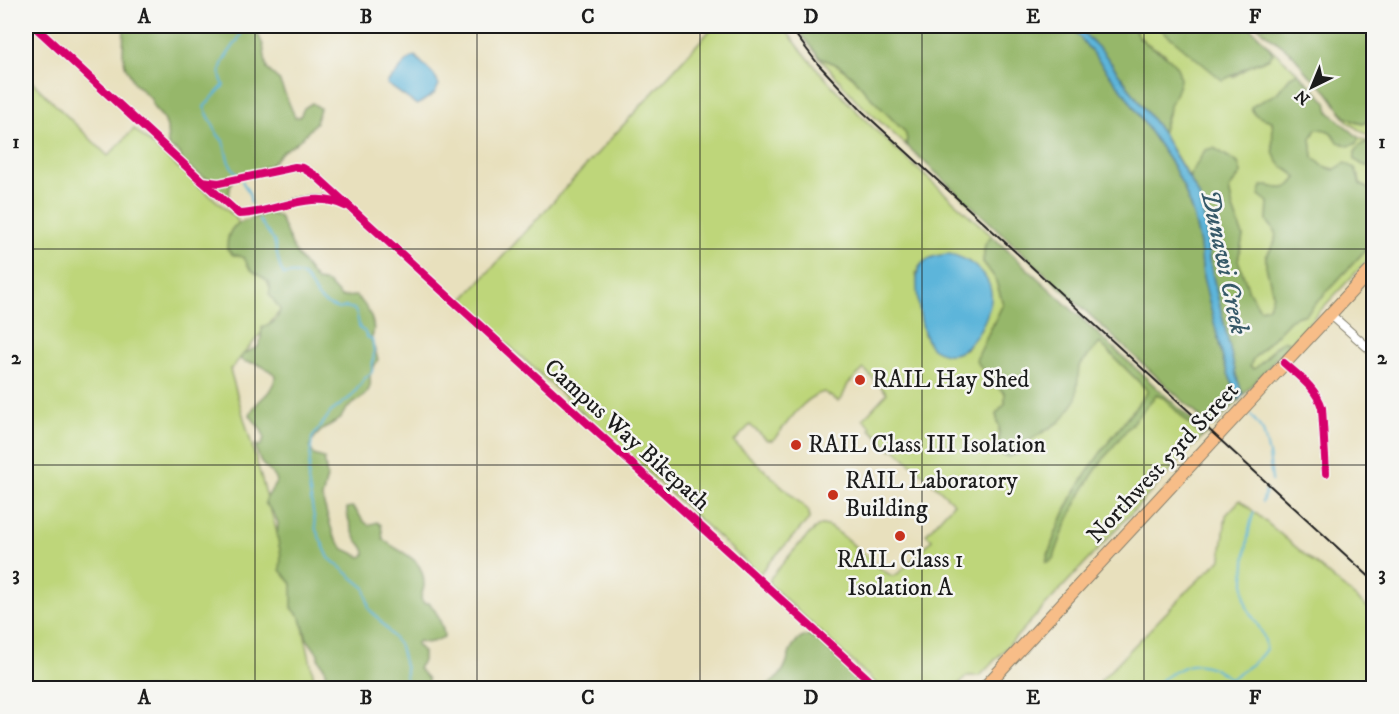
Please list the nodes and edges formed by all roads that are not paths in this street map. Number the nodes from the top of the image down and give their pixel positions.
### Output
1 (34, 26) edge
2 (201, 181) junction
3 (351, 208) junction
4 (1374, 267) edge
5 (1330, 314) junction
6 (1374, 353) edge
7 (1284, 363) junction
8 (1326, 473) dead end
9 (993, 686) edge
10 (878, 688) edge

1 - 2 street, Campus Way Bikepath
2 - 3 street, Campus Way Bikepath
2 - 3 street, Campus Way Bikepath
3 - 10 street, Campus Way Bikepath
4 - 5 main road, Northwest 53rd Street
5 - 6 street
5 - 7 main road, Northwest 53rd Street
7 - 8 street
7 - 9 main road, Northwest 53rd Street

